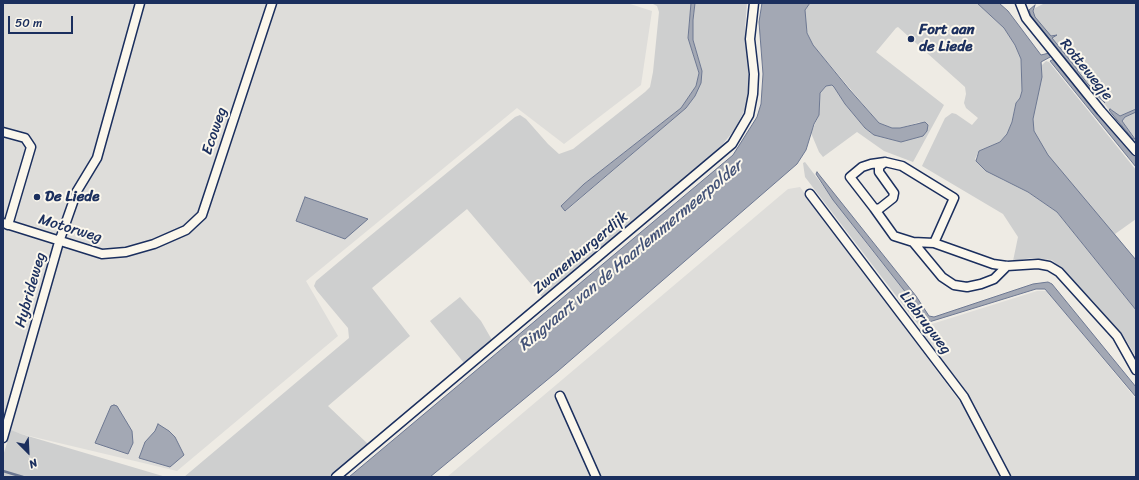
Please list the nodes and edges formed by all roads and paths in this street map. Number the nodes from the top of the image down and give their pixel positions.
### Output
1 (140, 3) edge
2 (272, 3) edge
3 (754, 3) edge
4 (1020, 3) edge
5 (3, 132) edge
6 (1136, 151) edge
7 (884, 162) junction
8 (810, 194) dead end
9 (874, 208) junction
10 (6, 224) edge
11 (59, 242) junction
12 (913, 242) junction
13 (934, 243) junction
14 (154, 244) joint
15 (1007, 266) junction
16 (1136, 370) edge
17 (560, 396) dead end
18 (3, 438) edge
19 (336, 477) edge
20 (596, 477) edge
21 (1006, 477) edge

1 - 11 street, Hybrideweg
2 - 14 street, Ecoweg
3 - 19 street, Zwanenburgerdijk
4 - 6 street, Rottewegje
5 - 10 street
7 - 9 street
7 - 9 street
7 - 13 street
8 - 21 street, Liebrugweg
9 - 12 street
10 - 11 street, Motorweg
11 - 14 street, Motorweg
11 - 18 street, Hybrideweg
12 - 13 street
12 - 15 street
13 - 15 street
15 - 16 street
17 - 20 street

